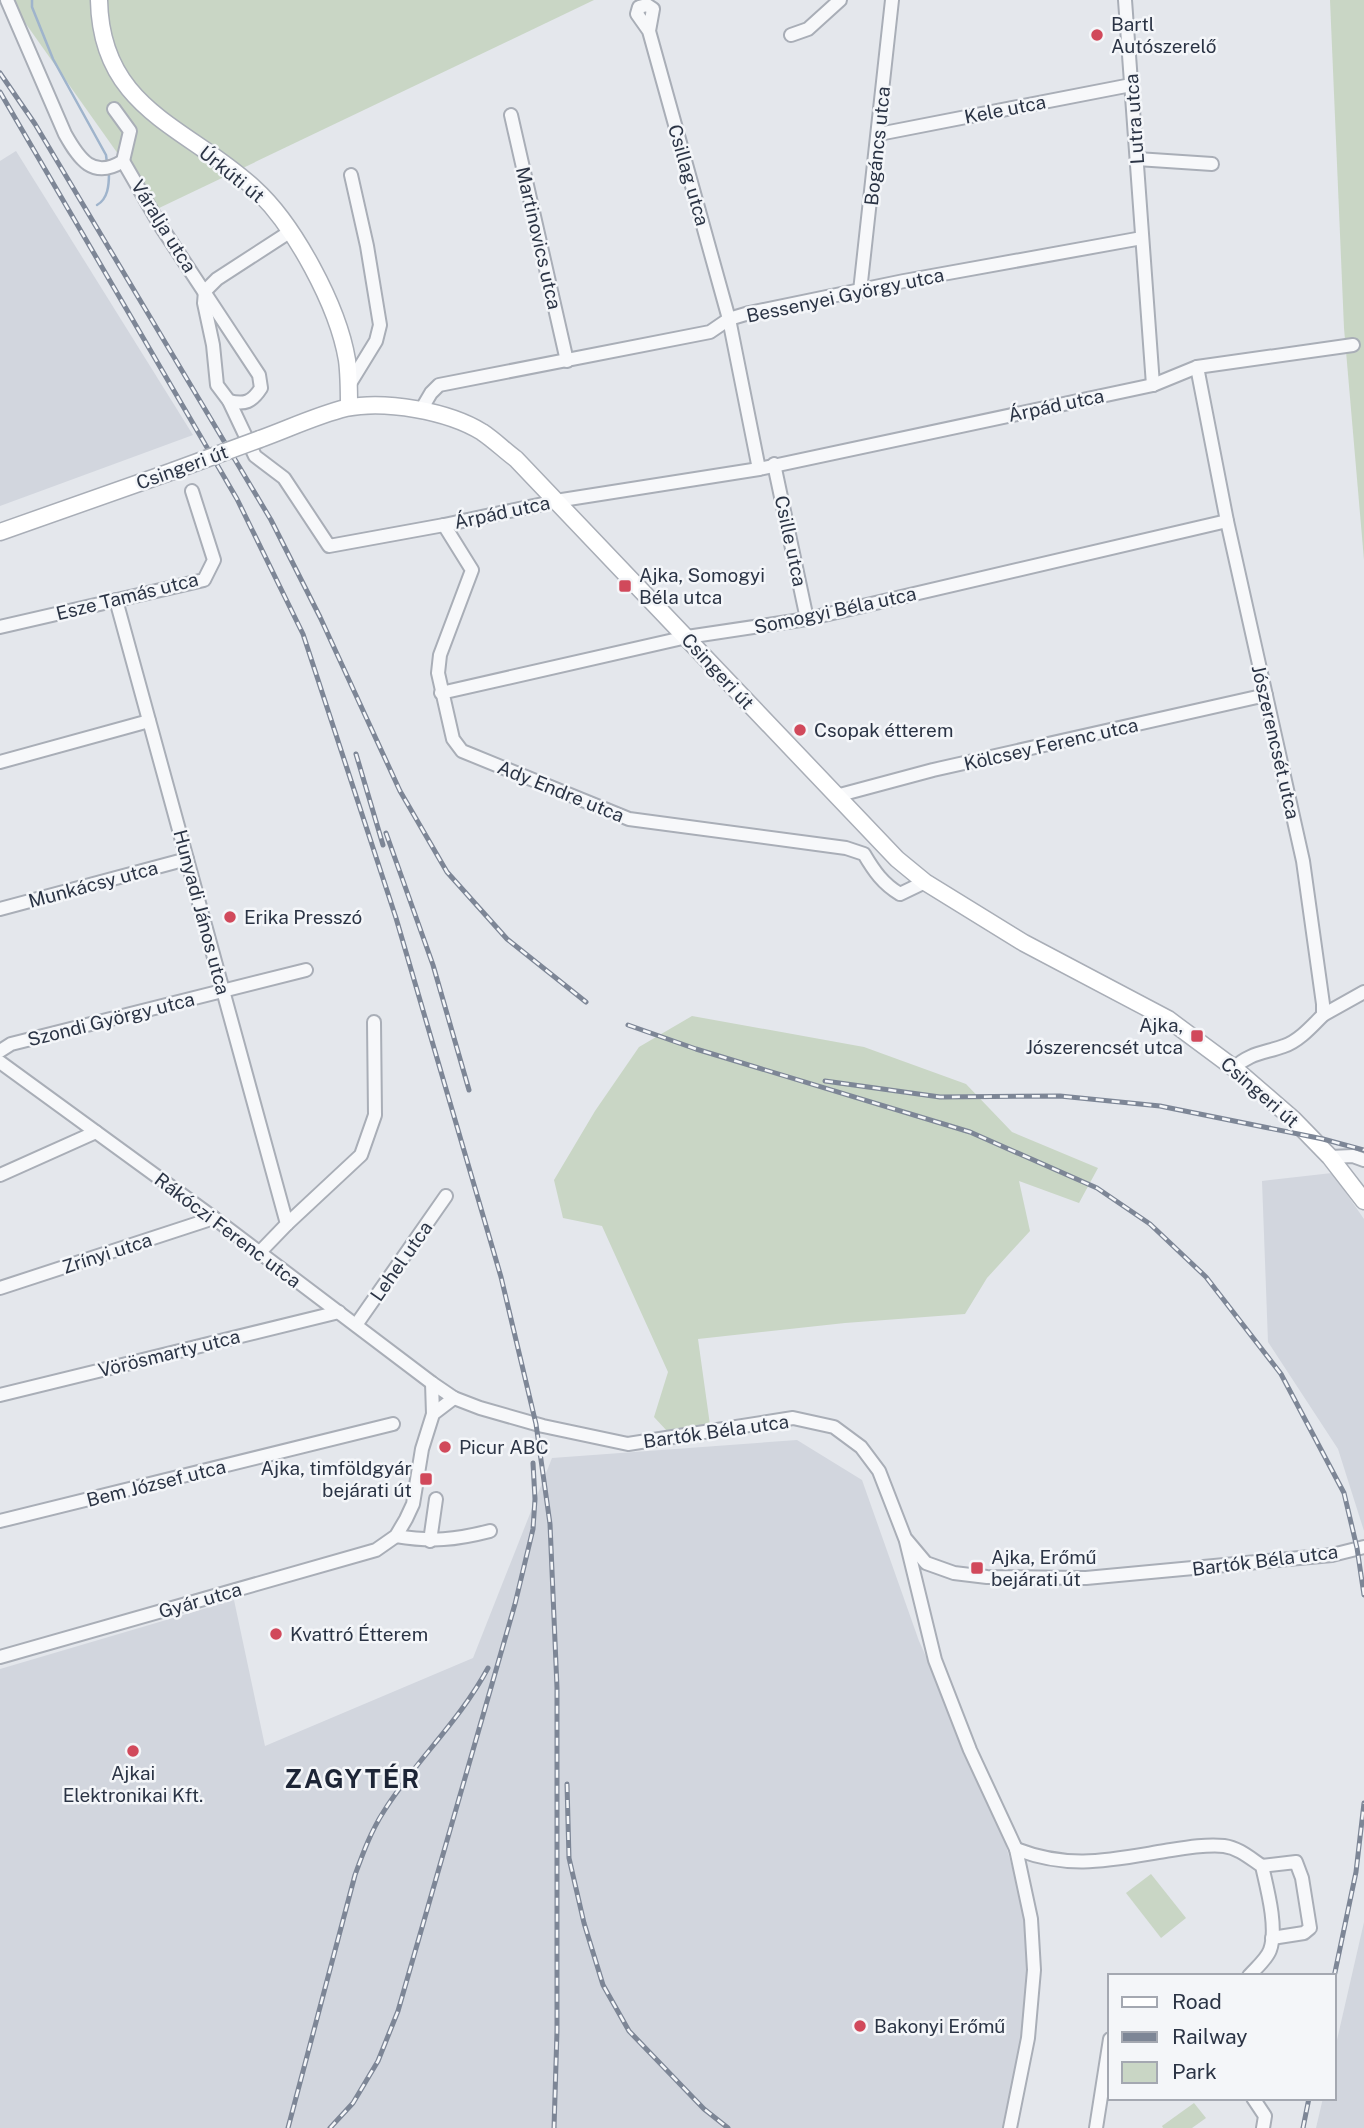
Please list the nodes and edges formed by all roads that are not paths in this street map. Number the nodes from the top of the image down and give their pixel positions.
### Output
1 (7, 0) edge
2 (99, 0) edge
3 (840, 0) edge
4 (892, 0) edge
5 (1125, 0) edge
6 (649, 32) dead end
7 (791, 34) dead end
8 (1131, 85) junction
9 (114, 109) dead end
10 (511, 115) dead end
11 (879, 134) junction
12 (1137, 159) junction
13 (123, 161) junction
14 (1212, 164) dead end
15 (351, 175) dead end
16 (291, 231) junction
17 (1142, 238) junction
18 (205, 291) junction
19 (860, 291) junction
20 (729, 319) junction
21 (1353, 345) dead end
22 (567, 361) junction
23 (1197, 367) junction
24 (1153, 384) junction
25 (349, 386) junction
26 (229, 401) junction
27 (349, 408) junction
28 (421, 410) junction
29 (774, 464) junction
30 (759, 469) junction
31 (192, 491) dead end
32 (556, 501) junction
33 (1227, 521) junction
34 (444, 525) junction
35 (0, 532) edge
36 (329, 546) joint
37 (116, 600) junction
38 (807, 619) junction
39 (0, 627) edge
40 (687, 637) junction
41 (442, 693) junction
42 (1266, 695) junction
43 (149, 721) junction
44 (0, 762) edge
45 (836, 796) junction
46 (187, 859) junction
47 (925, 882) junction
48 (0, 909) edge
49 (306, 970) dead end
50 (223, 991) junction
51 (1364, 992) edge
52 (1322, 1015) junction
53 (374, 1022) dead end
54 (0, 1051) edge
55 (0, 1062) edge
56 (1234, 1068) junction
57 (96, 1132) junction
58 (1330, 1157) junction
59 (1364, 1160) edge
60 (0, 1175) edge
61 (446, 1196) dead end
62 (1364, 1201) edge
63 (214, 1219) junction
64 (287, 1224) junction
65 (259, 1254) junction
66 (0, 1288) edge
67 (339, 1312) junction
68 (356, 1325) junction
69 (432, 1383) junction
70 (0, 1395) edge
71 (454, 1398) junction
72 (433, 1414) junction
73 (393, 1424) dead end
74 (436, 1499) dead end
75 (0, 1521) edge
76 (490, 1531) dead end
77 (396, 1536) junction
78 (905, 1538) junction
79 (430, 1541) junction
80 (1364, 1547) edge
81 (0, 1657) edge
82 (1016, 1849) junction
83 (1262, 1866) junction
84 (1272, 1938) junction
85 (1250, 1974) edge
86 (1108, 2052) edge
87 (1255, 2100) edge
88 (1010, 2128) edge
89 (1096, 2128) edge
90 (1263, 2128) edge

1 - 13 street
2 - 16 main road, Úrkúti út
3 - 7 street
4 - 11 street, Bogáncs utca
5 - 8 street, Lutra utca
6 - 20 street, Csillag utca
8 - 11 street, Kele utca
8 - 12 street, Lutra utca
9 - 13 street
10 - 22 street, Martinovics utca
11 - 19 street, Bogáncs utca
12 - 14 street
12 - 17 street, Lutra utca
13 - 18 street, Váralja utca
15 - 25 street
16 - 18 street, Váralja utca
16 - 25 main road, Úrkúti út
17 - 19 street, Bessenyei György utca
17 - 24 street
18 - 26 street, Váralja utca
18 - 26 street, Váralja utca
19 - 20 street, Bessenyei György utca
20 - 22 street, Bessenyei György utca
20 - 30 street
21 - 23 street, Árpád utca
22 - 28 street, Bessenyei György utca
23 - 24 street, Árpád utca
23 - 33 street, Jószerencsét utca
24 - 29 street, Árpád utca
25 - 27 main road, Úrkúti út
26 - 36 street, Váralja utca
27 - 28 main road, Csingeri út
27 - 35 main road, Csingeri út, bridge
28 - 32 main road, Csingeri út
29 - 30 street, Árpád utca
29 - 38 street, Csille utca
30 - 32 street, Árpád utca
31 - 37 street, Esze Tamás utca
32 - 34 street, Árpád utca
32 - 40 main road, Csingeri út
33 - 38 street, Somogyi Béla utca
33 - 42 street, Jószerencsét utca
34 - 36 street, Árpád utca
34 - 41 street, Ady Endre utca
37 - 39 street, Esze Tamás utca
37 - 43 street, Hunyadi János utca
38 - 40 street, Somogyi Béla utca
40 - 41 street, Somogyi Béla utca
40 - 45 main road, Csingeri út
41 - 47 street, Ady Endre utca
42 - 45 street, Kölcsey Ferenc utca
42 - 52 street, Jószerencsét utca
43 - 44 street
43 - 46 street, Hunyadi János utca
45 - 47 main road, Csingeri út
46 - 48 street, Munkácsy utca
46 - 50 street, Hunyadi János utca
47 - 56 main road, Csingeri út
49 - 50 street, Szondi György utca
50 - 54 street, Szondi György utca
50 - 64 street, Hunyadi János utca
51 - 52 street
52 - 56 street
53 - 64 street
55 - 57 street, Rákóczi Ferenc utca
56 - 58 main road, Csingeri út
57 - 60 street
57 - 63 street, Rákóczi Ferenc utca
58 - 59 street
58 - 62 main road, Csingeri út
61 - 68 street, Lehel utca
63 - 65 street, Rákóczi Ferenc utca
63 - 66 street, Zrínyi utca
64 - 65 street
65 - 67 street, Rákóczi Ferenc utca
67 - 68 street, Rákóczi Ferenc utca
67 - 70 street, Vörösmarty utca
68 - 69 street, Rákóczi Ferenc utca
69 - 71 street, Rákóczi Ferenc utca
69 - 72 street
71 - 72 street
71 - 78 street, Bartók Béla utca
72 - 77 street
73 - 75 street, Bem József utca
74 - 79 street
76 - 79 street
77 - 79 street
77 - 81 street, Gyár utca
78 - 80 street, Bartók Béla utca
78 - 82 street
82 - 83 street
82 - 88 street
83 - 84 street
83 - 84 street
84 - 85 street
86 - 89 street
87 - 90 street

